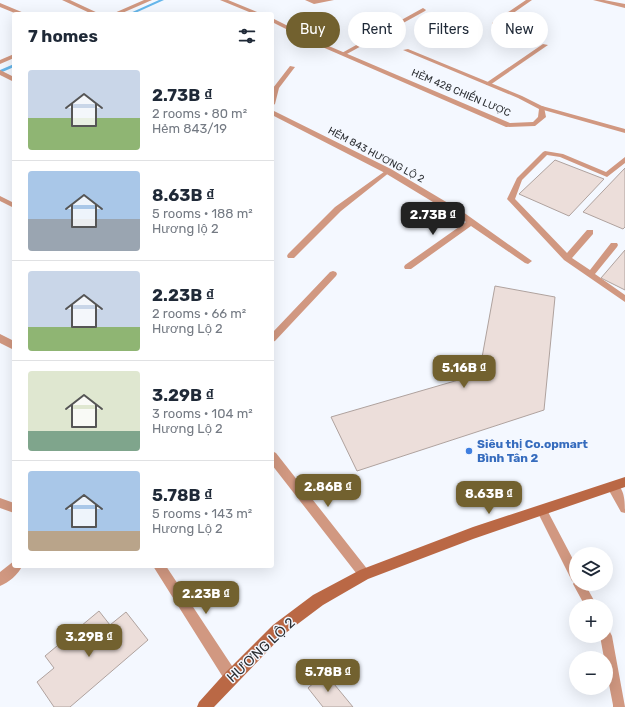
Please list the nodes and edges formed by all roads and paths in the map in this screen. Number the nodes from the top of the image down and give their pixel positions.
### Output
1 (65, 0) edge
2 (134, 0) edge
3 (149, 0) edge
4 (223, 0) edge
5 (308, 0) edge
6 (331, 0) edge
7 (529, 0) edge
8 (596, 0) edge
9 (141, 3) junction
10 (0, 5) edge
11 (625, 6) edge
12 (423, 10) dead end
13 (17, 12) edge
14 (93, 12) edge
15 (120, 12) edge
16 (254, 12) edge
17 (512, 12) edge
18 (274, 21) edge
19 (539, 48) edge
20 (406, 50) dead end
21 (343, 54) junction
22 (12, 57) edge
23 (0, 62) edge
24 (292, 67) dead end
25 (1, 73) edge
26 (12, 79) edge
27 (488, 84) junction
28 (274, 96) edge
29 (542, 108) junction
30 (274, 113) edge
31 (625, 131) edge
32 (625, 159) edge
33 (388, 171) junction
34 (0, 198) edge
35 (12, 205) edge
36 (471, 222) junction
37 (590, 232) dead end
38 (614, 245) dead end
39 (291, 256) dead end
40 (567, 258) junction
41 (528, 261) dead end
42 (408, 267) dead end
43 (334, 274) dead end
44 (590, 275) junction
45 (625, 299) edge
46 (274, 337) edge
47 (0, 338) edge
48 (12, 345) edge
49 (274, 459) edge
50 (625, 482) edge
51 (613, 487) junction
52 (0, 503) edge
53 (12, 507) edge
54 (625, 508) edge
55 (542, 510) junction
56 (569, 563) edge
57 (14, 568) edge
58 (160, 568) edge
59 (364, 574) junction
60 (0, 580) edge
61 (607, 643) edge
62 (231, 677) junction
63 (619, 705) dead end
64 (204, 707) edge

1 - 14 street
2 - 9 street
3 - 9 street
4 - 16 street
5 - 6 lane
7 - 17 lane
8 - 11 street
9 - 15 street
10 - 13 street
12 - 21 lane
18 - 21 street, HẺM 428 CHIẾN LƯỢC
19 - 27 lane
20 - 27 street, HẺM 428 CHIẾN LƯỢC
21 - 29 street, HẺM 428 CHIẾN LƯỢC
22 - 23 street
24 - 28 lane
25 - 26 street
27 - 29 street, HẺM 428 CHIẾN LƯỢC
29 - 31 lane
30 - 33 street, HẺM 843 HƯƠNG LỘ 2
32 - 40 lane
33 - 36 street, HẺM 843 HƯƠNG LỘ 2
33 - 39 lane
34 - 35 lane
36 - 41 street, HẺM 843 HƯƠNG LỘ 2
36 - 42 street
37 - 40 lane
38 - 44 lane
40 - 44 lane
43 - 46 lane
44 - 45 lane
47 - 48 street
49 - 59 street
50 - 51 main road
51 - 54 street
51 - 55 main road
52 - 53 street
55 - 56 lane
55 - 59 main road
57 - 60 street
58 - 62 street
59 - 62 main road, HƯƠNG LỘ 2
61 - 63 lane
62 - 64 main road, HƯƠNG LỘ 2

